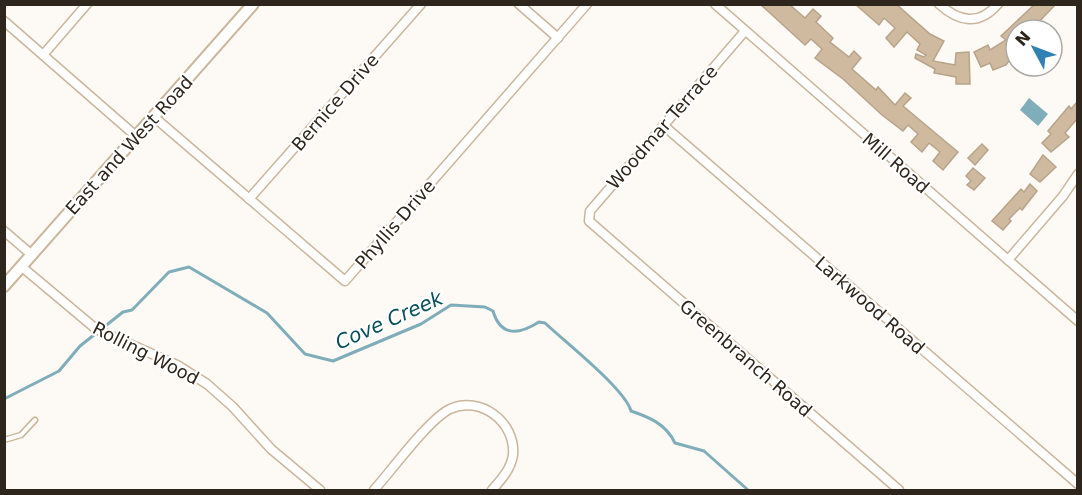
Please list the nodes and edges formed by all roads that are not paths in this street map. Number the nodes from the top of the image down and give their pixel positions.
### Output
1 (87, 4) edge
2 (254, 4) edge
3 (421, 4) edge
4 (519, 4) edge
5 (587, 4) edge
6 (716, 4) edge
7 (939, 4) edge
8 (998, 4) edge
9 (4, 21) edge
10 (745, 31) junction
11 (558, 38) junction
12 (43, 55) junction
13 (154, 117) junction
14 (663, 125) junction
15 (136, 137) junction
16 (1077, 174) edge
17 (249, 199) junction
18 (592, 225) joint
19 (4, 231) edge
20 (32, 255) junction
21 (1008, 260) junction
22 (22, 267) junction
23 (4, 286) edge
24 (1077, 321) edge
25 (35, 420) dead end
26 (4, 440) edge
27 (1077, 484) edge
28 (320, 490) edge
29 (374, 490) edge
30 (492, 490) edge
31 (899, 490) edge

1 - 12 street
2 - 13 street, East and West Road
3 - 17 street, Bernice Drive
4 - 11 street
5 - 11 street, Phyllis Drive
6 - 10 street, Mill Road
7 - 8 street
9 - 12 street
10 - 14 street, Woodmar Terrace
10 - 21 street, Mill Road
11 - 17 street, Phyllis Drive
12 - 15 street
13 - 15 street, East and West Road
13 - 17 street, Phyllis Drive
14 - 18 street, Woodmar Terrace
14 - 27 street, Larkwood Road
15 - 20 street, East and West Road
16 - 21 street
18 - 31 street, Greenbranch Road
19 - 20 street
20 - 22 street, East and West Road
21 - 24 street, Mill Road
22 - 23 street, East and West Road
22 - 28 street, Rolling Wood
25 - 26 lane
29 - 30 street

